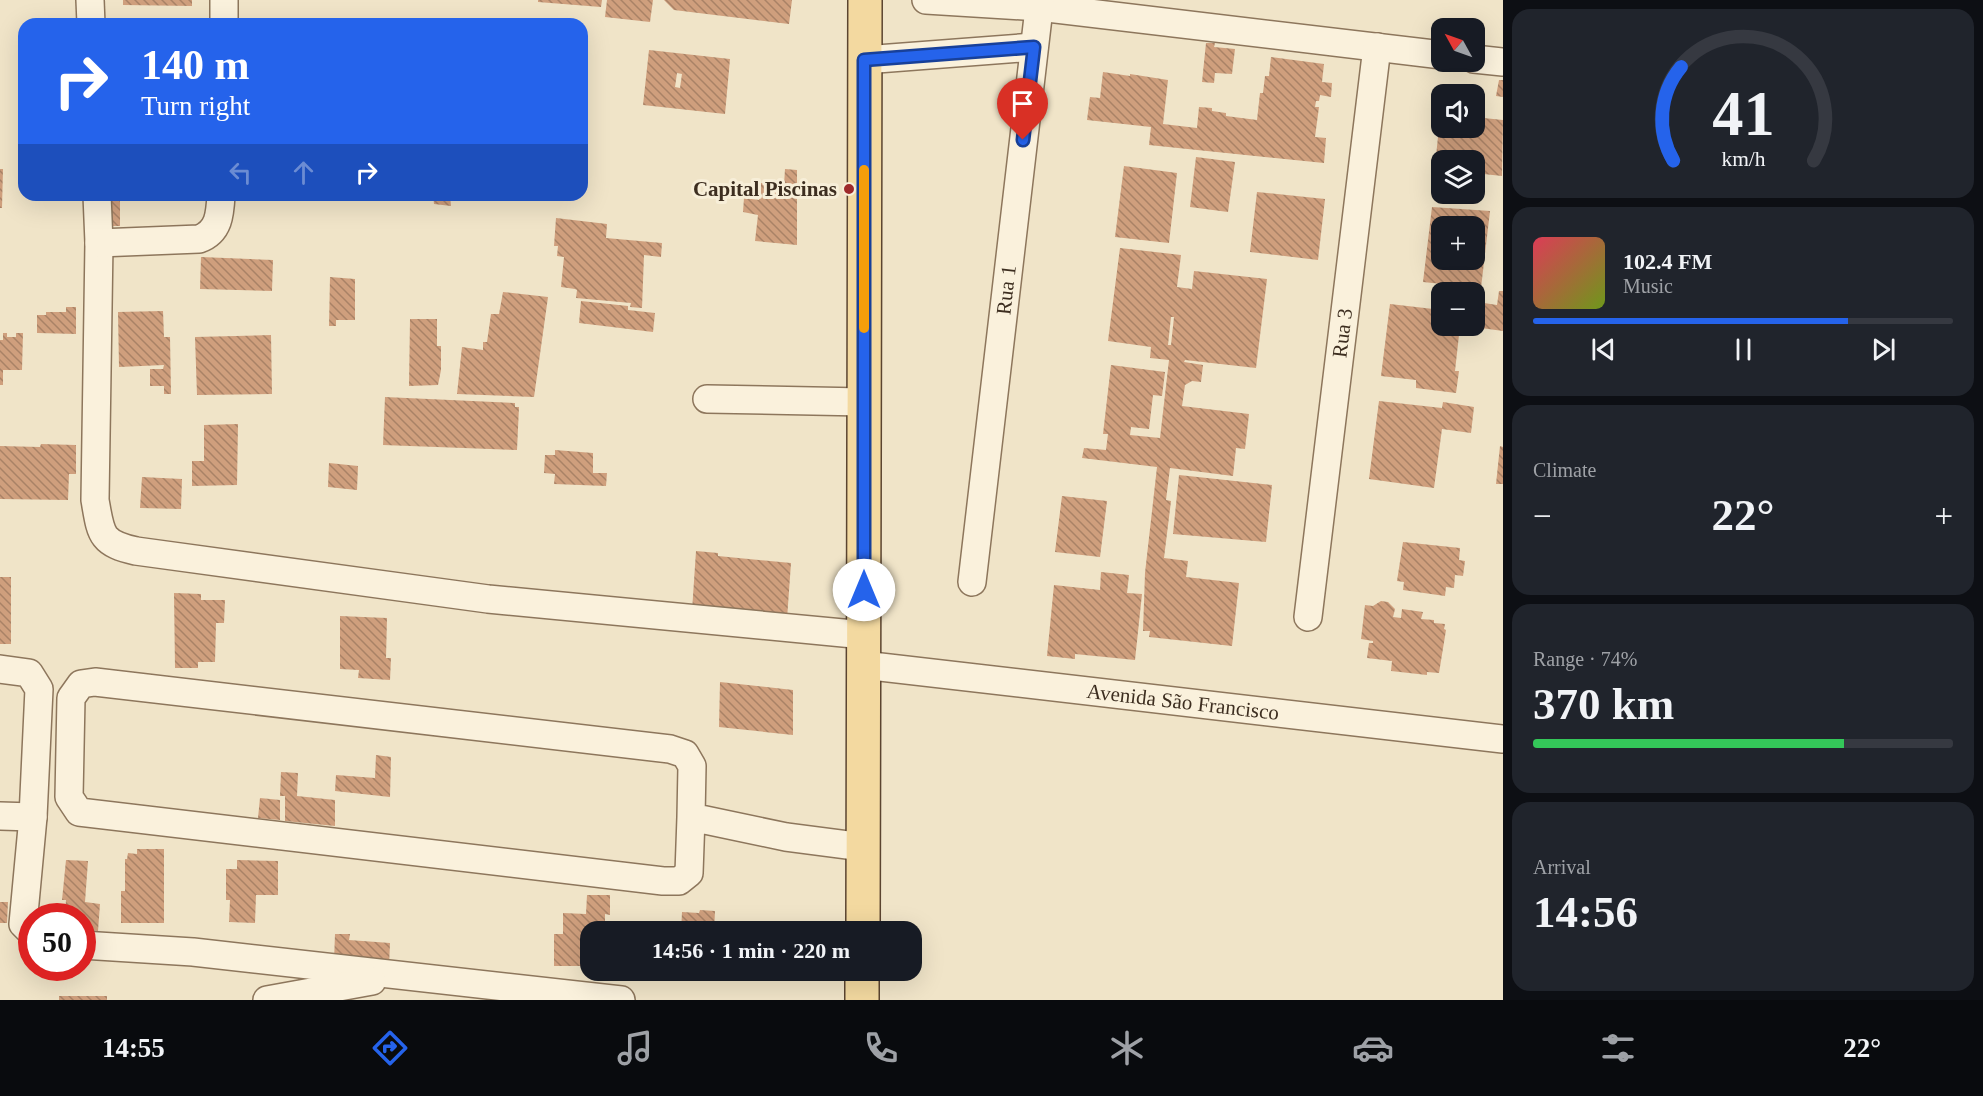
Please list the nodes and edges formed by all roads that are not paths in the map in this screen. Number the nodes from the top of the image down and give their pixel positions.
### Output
1 (90, 0) edge
2 (224, 0) edge
3 (864, 0) edge
4 (926, 0) edge
5 (1040, 3) edge
6 (91, 18) edge
7 (224, 18) edge
8 (1034, 47) junction
9 (1377, 47) junction
10 (1431, 54) edge
11 (864, 60) junction
12 (1485, 60) edge
13 (1503, 62) edge
14 (97, 201) edge
15 (220, 201) edge
16 (99, 243) junction
17 (707, 399) dead end
18 (864, 402) junction
19 (972, 582) dead end
20 (1308, 617) dead end
21 (863, 650) junction
22 (0, 669) edge
23 (1503, 739) edge
24 (0, 816) edge
25 (33, 817) junction
26 (691, 818) junction
27 (863, 847) junction
28 (25, 903) edge
29 (862, 921) edge
30 (96, 946) edge
31 (400, 976) junction
32 (862, 981) edge
33 (267, 1000) edge
34 (621, 1000) edge
35 (862, 1000) edge

1 - 6 street
2 - 7 street
3 - 11 main road
4 - 5 street
5 - 8 street, Rua 1
5 - 9 street
8 - 11 street
8 - 19 street, Rua 1
9 - 10 street
9 - 20 street, Rua 3
11 - 18 main road
12 - 13 street
14 - 16 street, Avenida São Francisco
15 - 16 street
16 - 21 street, Avenida São Francisco
17 - 18 street
18 - 21 main road
21 - 23 street, Avenida São Francisco
21 - 27 main road
22 - 25 street
24 - 25 street
25 - 28 street
26 - 26 street
26 - 27 street
27 - 29 main road
30 - 31 street
31 - 33 street
31 - 34 street
32 - 35 main road

